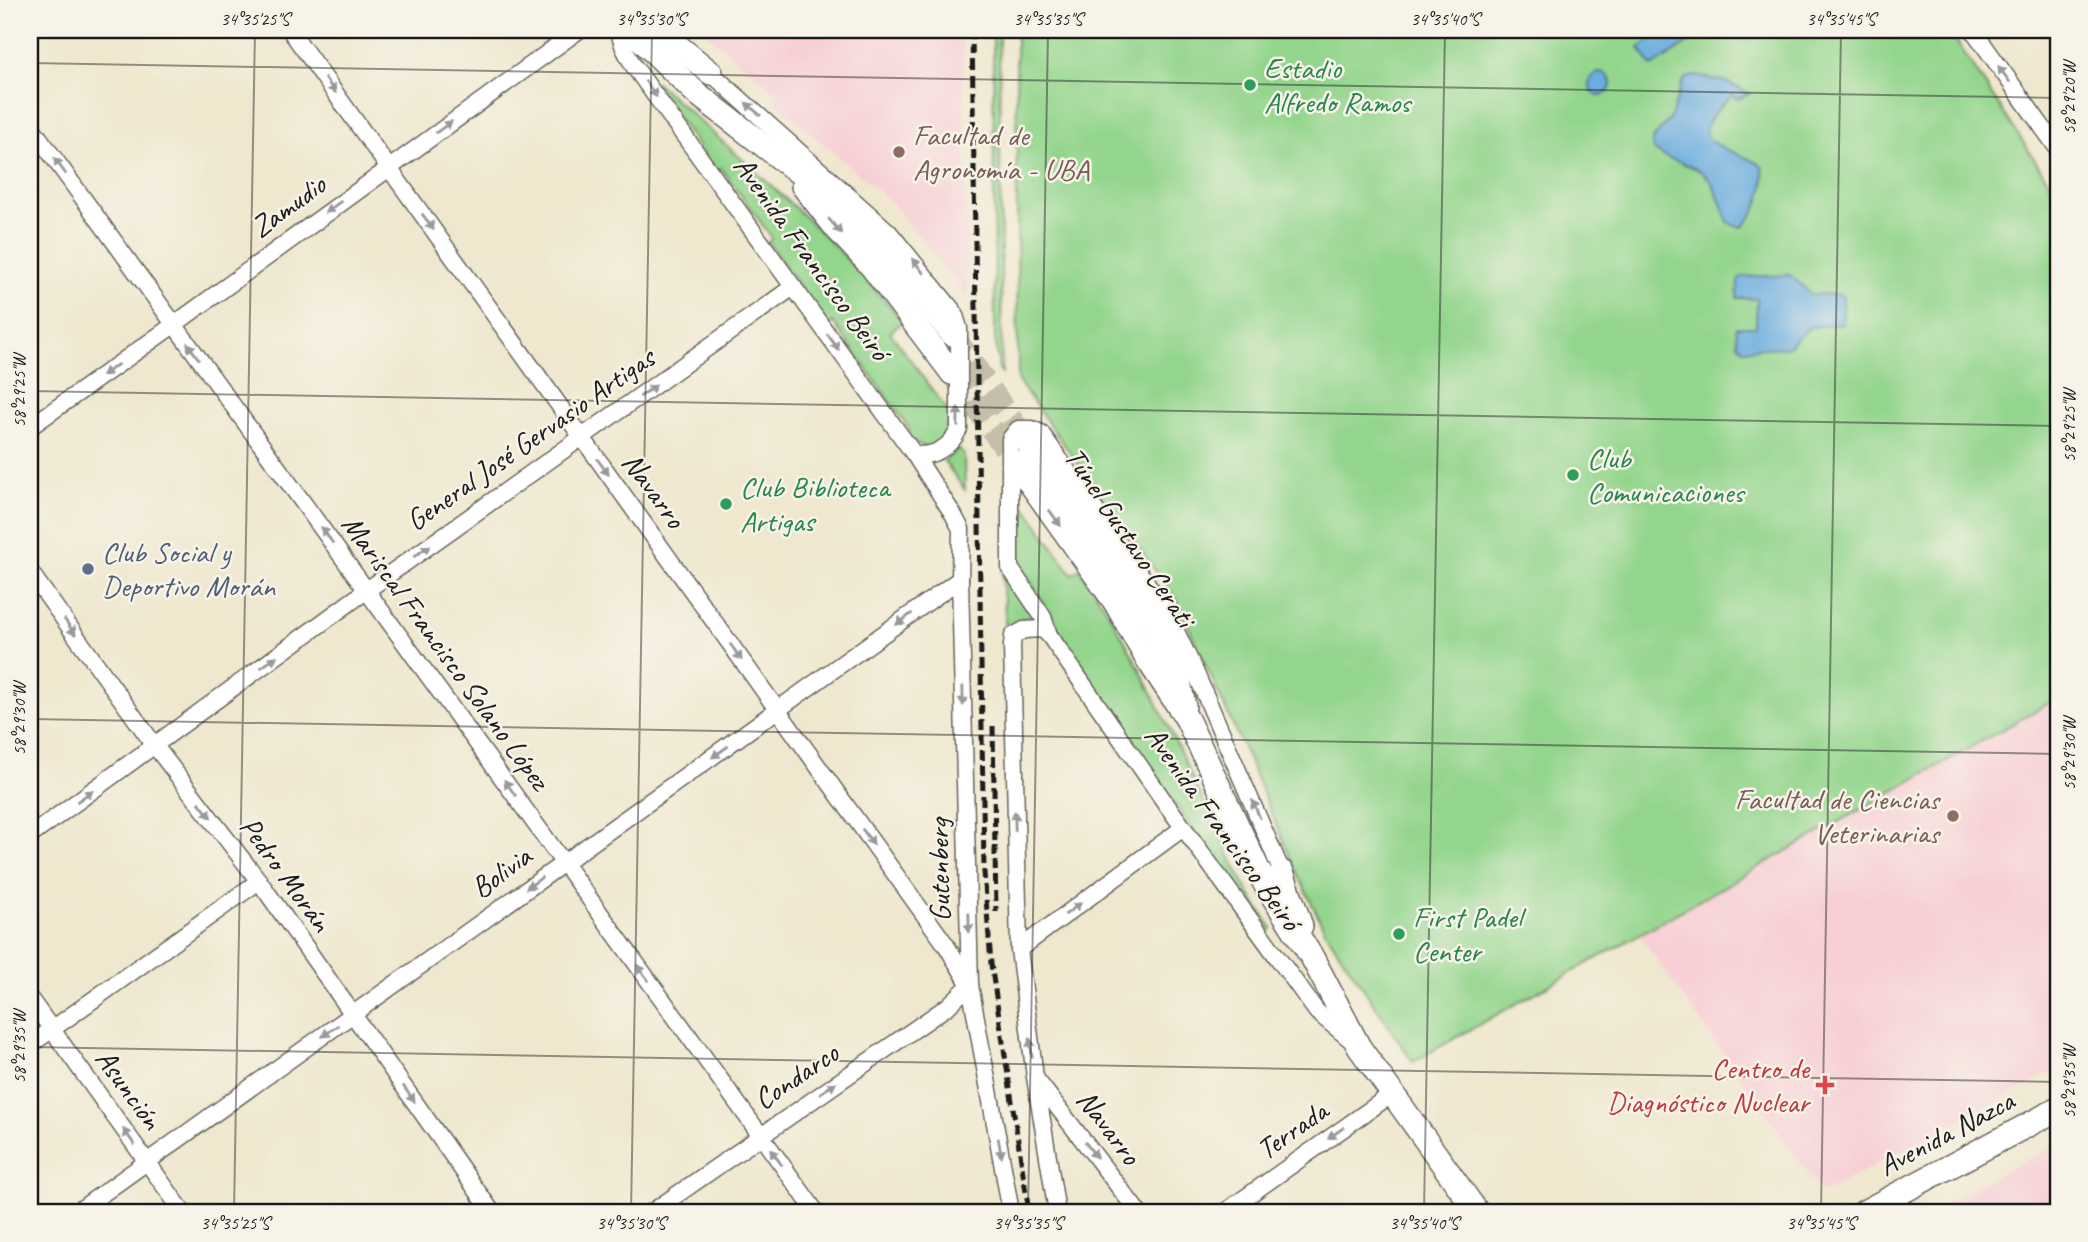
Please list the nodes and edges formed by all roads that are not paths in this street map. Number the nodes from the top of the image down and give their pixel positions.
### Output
1 (290, 30) edge
2 (579, 30) edge
3 (618, 30) edge
4 (632, 30) edge
5 (1973, 30) edge
6 (711, 73) joint
7 (30, 125) edge
8 (2058, 149) edge
9 (777, 153) junction
10 (388, 167) junction
11 (793, 287) junction
12 (174, 324) junction
13 (952, 334) tunnel mouth
14 (952, 373) tunnel mouth
15 (30, 427) edge
16 (1022, 435) tunnel mouth
17 (582, 437) junction
18 (914, 454) junction
19 (1015, 462) tunnel mouth
20 (958, 522) joint
21 (30, 572) edge
22 (960, 579) junction
23 (367, 590) junction
24 (1049, 635) junction
25 (778, 711) junction
26 (1187, 719) junction
27 (155, 746) junction
28 (1183, 828) junction
29 (30, 836) edge
30 (563, 862) junction
31 (1282, 872) joint
32 (259, 881) junction
33 (1018, 949) junction
34 (1313, 959) junction
35 (970, 985) junction
36 (30, 999) edge
37 (352, 1015) junction
38 (51, 1029) junction
39 (30, 1045) edge
40 (1359, 1047) junction
41 (1035, 1077) junction
42 (1392, 1094) junction
43 (2058, 1109) edge
44 (760, 1135) junction
45 (147, 1162) junction
46 (77, 1212) edge
47 (183, 1212) edge
48 (492, 1212) edge
49 (652, 1212) edge
50 (816, 1212) edge
51 (1011, 1212) edge
52 (1057, 1212) edge
53 (1138, 1212) edge
54 (1225, 1212) edge
55 (1477, 1212) edge
56 (1864, 1212) edge

1 -> 10 street, Navarro
10 -> 2 street, Zamudio
3 -> 11 street, Avenida Francisco Beiró
4 - 6 main road
4 - 9 main road
8 -> 5 street
18 -> 6 street
12 -> 7 street, Mariscal Francisco Solano López
9 - 13 main road
9 -> 14 main road
10 -> 12 street, Zamudio
10 -> 17 street, Navarro
17 -> 11 street, General José Gervasio Artigas
11 -> 18 street, Avenida Francisco Beiró
12 -> 15 street, Zamudio
23 -> 12 street, Mariscal Francisco Solano López
16 - 26 main road, Túnel Gustavo Cerati
23 -> 17 street, General José Gervasio Artigas
17 -> 25 street, Navarro
18 - 20 street, Avenida Francisco Beiró
19 -> 26 main road, Túnel Gustavo Cerati
20 - 22 street, Gutenberg
21 -> 27 street, Pedro Morán
22 -> 25 street, Bolivia
22 -> 35 street, Gutenberg
27 -> 23 street, General José Gervasio Artigas
30 -> 23 street, Mariscal Francisco Solano López
24 - 28 street, Avenida Francisco Beiró
31 -> 24 street, Avenida Francisco Beiró
33 -> 24 street
25 -> 30 street, Bolivia
25 -> 35 street, Navarro
26 - 34 main road, Túnel Gustavo Cerati
29 -> 27 street, General José Gervasio Artigas
27 -> 32 street, Pedro Morán
33 -> 28 street
28 - 40 street, Avenida Francisco Beiró
30 -> 37 street, Bolivia
44 -> 30 street, Mariscal Francisco Solano López
31 - 34 main road
32 - 37 street, Pedro Morán
32 - 38 street
41 -> 33 street
34 - 40 main road, Avenida Francisco Beiró
44 -> 35 street, Condarco
35 -> 51 street, Gutenberg
36 - 38 street, Asunción
37 -> 45 street, Bolivia
37 -> 48 street, Pedro Morán
38 - 39 street
45 -> 38 street, Asunción
40 - 42 main road, Avenida Francisco Beiró
41 - 52 street
41 -> 53 street, Navarro
42 -> 54 street, Terrada
42 - 55 main road, Avenida Francisco Beiró
43 - 56 main road, Avenida Nazca
44 - 49 street, Condarco
50 -> 44 street, Mariscal Francisco Solano López
45 - 46 street, Bolivia
45 - 47 street, Asunción

